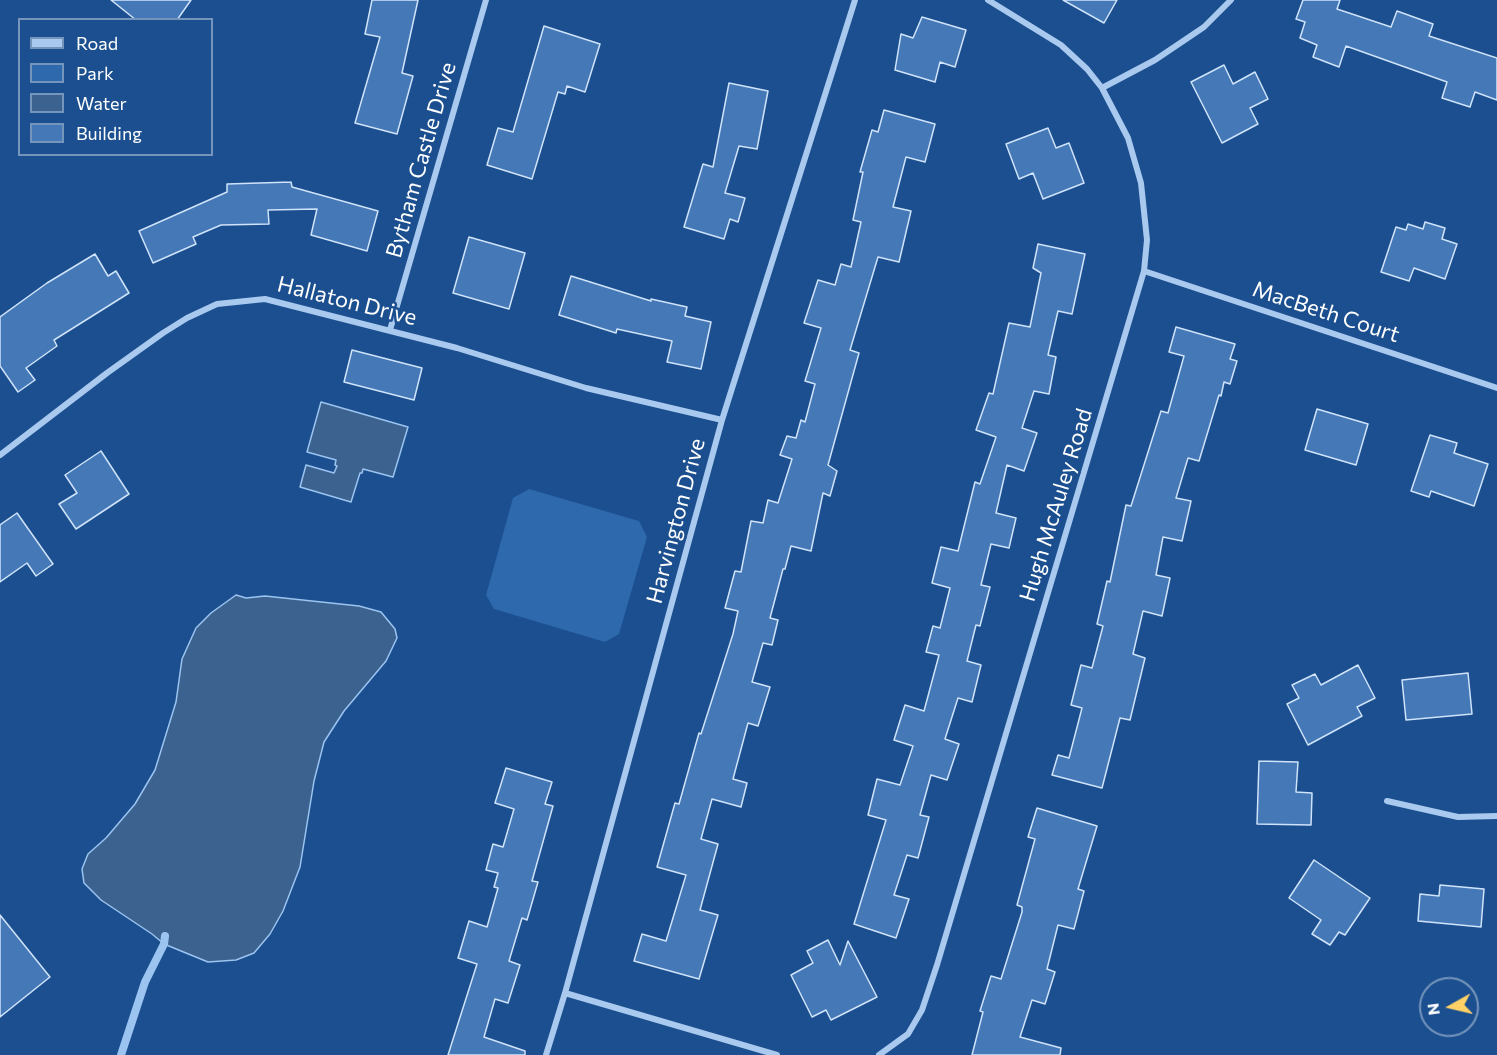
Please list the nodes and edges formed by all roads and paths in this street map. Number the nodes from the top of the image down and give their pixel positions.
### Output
1 (486, 0) edge
2 (855, 0) edge
3 (988, 0) edge
4 (1231, 0) edge
5 (1102, 88) junction
6 (1144, 271) junction
7 (390, 330) junction
8 (1497, 388) edge
9 (722, 420) junction
10 (0, 455) edge
11 (1387, 801) dead end
12 (1497, 816) edge
13 (565, 993) junction
14 (546, 1055) edge
15 (777, 1055) edge
16 (879, 1055) edge

1 - 7 street, Bytham Castle Drive
2 - 9 street, Harvington Drive
3 - 5 street, Hugh McAuley Road
4 - 5 street
5 - 6 street, Hugh McAuley Road
6 - 8 street, MacBeth Court
6 - 16 street, Hugh McAuley Road
7 - 9 street, Hallaton Drive
7 - 10 street, Hallaton Drive
9 - 13 street, Harvington Drive
11 - 12 street
13 - 14 street, Harvington Drive
13 - 15 street

